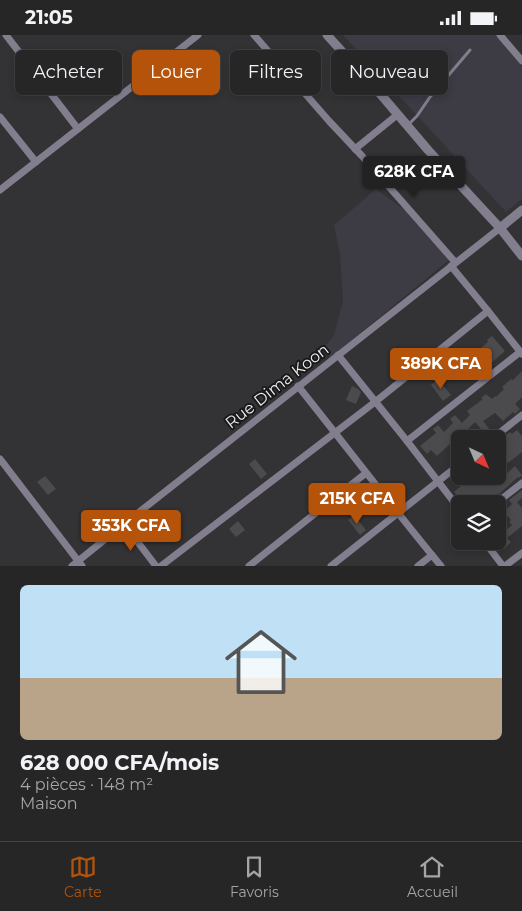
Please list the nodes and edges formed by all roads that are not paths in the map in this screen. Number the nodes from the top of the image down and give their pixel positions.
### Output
1 (6, 35) edge
2 (198, 35) edge
3 (254, 35) edge
4 (327, 35) edge
5 (500, 35) edge
6 (470, 50) dead end
7 (522, 61) edge
8 (397, 115) junction
9 (0, 117) edge
10 (407, 126) junction
11 (78, 129) junction
12 (356, 149) junction
13 (36, 162) junction
14 (0, 190) edge
15 (522, 211) edge
16 (500, 228) junction
17 (522, 255) edge
18 (453, 264) junction
19 (488, 311) junction
20 (521, 353) edge
21 (338, 355) junction
22 (298, 386) junction
23 (374, 402) junction
24 (522, 415) edge
25 (503, 430) edge
26 (335, 432) junction
27 (407, 441) junction
28 (0, 459) edge
29 (451, 471) edge
30 (366, 473) junction
31 (438, 481) junction
32 (522, 483) edge
33 (506, 495) edge
34 (451, 498) edge
35 (398, 512) junction
36 (124, 524) junction
37 (491, 550) edge
38 (522, 553) edge
39 (432, 555) junction
40 (78, 564) edge
41 (156, 566) edge
42 (161, 566) edge
43 (249, 566) edge
44 (331, 566) edge
45 (418, 566) edge
46 (441, 566) edge
47 (504, 566) edge

1 - 11 street
2 - 11 street
3 - 12 street
4 - 8 street
5 - 7 street
6 - 10 lane
8 - 10 street
8 - 12 street
9 - 13 street
10 - 16 street
11 - 13 street
12 - 18 street
13 - 14 street
15 - 16 street
16 - 17 street
16 - 18 street, Rue Dima Koon
18 - 19 street
18 - 21 street, Rue Dima Koon
19 - 20 street
19 - 23 street
20 - 27 street
21 - 22 street, Rue Dima Koon
21 - 23 street
22 - 26 street
22 - 36 street, Rue Dima Koon
23 - 26 street
23 - 27 street
24 - 25 street
26 - 30 street
26 - 42 street
27 - 31 street
28 - 40 street
29 - 31 street
30 - 35 street
30 - 43 street
31 - 34 street
31 - 35 street
32 - 33 street
35 - 39 street
35 - 44 street
36 - 40 street, Rue Dima Koon
36 - 41 street
37 - 47 street
38 - 47 street
39 - 45 street
39 - 46 street

